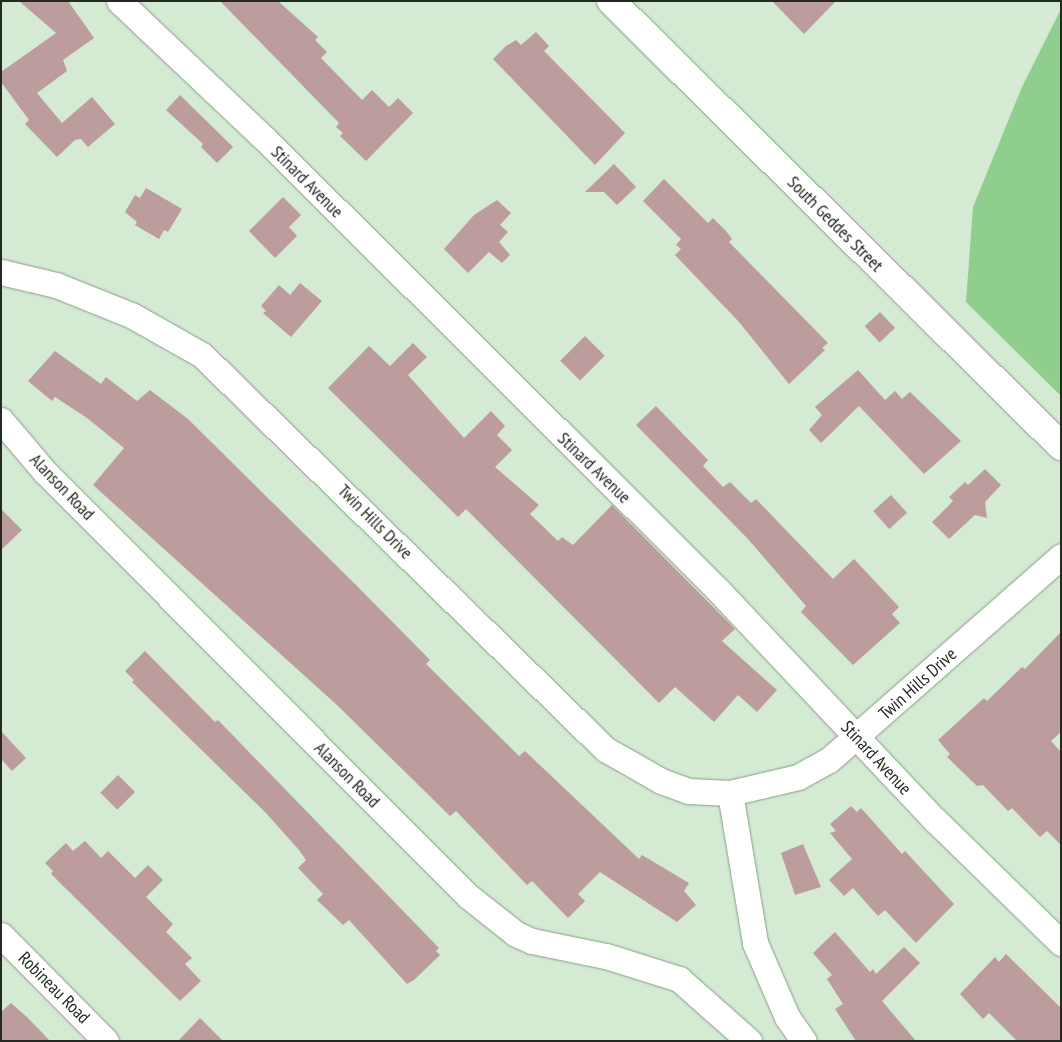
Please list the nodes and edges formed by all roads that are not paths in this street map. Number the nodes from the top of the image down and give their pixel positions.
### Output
1 (119, 1) edge
2 (611, 1) edge
3 (1, 272) edge
4 (1, 420) edge
5 (1061, 446) edge
6 (1061, 556) edge
7 (857, 738) junction
8 (730, 793) junction
9 (1, 935) edge
10 (1061, 943) edge
11 (106, 1041) edge
12 (750, 1041) edge
13 (804, 1041) edge

1 - 7 street, Stinard Avenue
2 - 5 main road, South Geddes Street
3 - 8 street, Twin Hills Drive
4 - 12 street, Alanson Road
6 - 7 street, Twin Hills Drive
7 - 8 street, Twin Hills Drive
7 - 10 street, Stinard Avenue
8 - 13 street
9 - 11 street, Robineau Road

